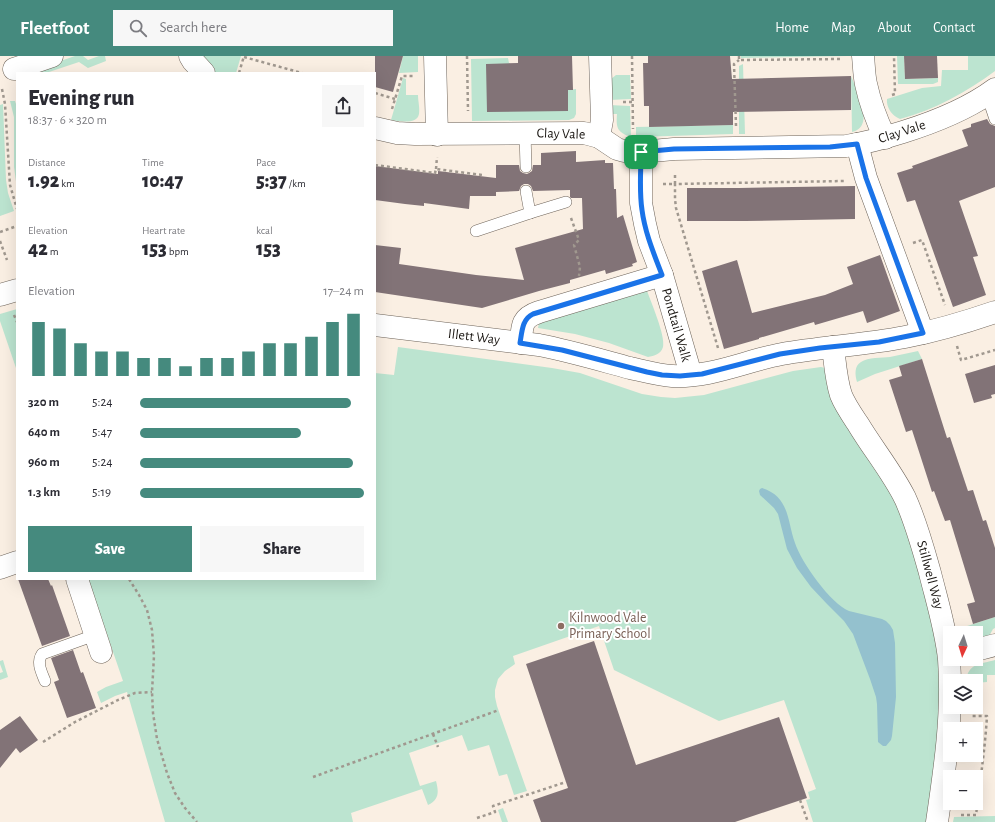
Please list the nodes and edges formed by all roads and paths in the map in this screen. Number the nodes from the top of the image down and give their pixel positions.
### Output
1 (52, 56) edge
2 (190, 56) edge
3 (244, 56) edge
4 (467, 56) edge
5 (600, 56) edge
6 (632, 56) edge
7 (739, 56) edge
8 (863, 57) edge
9 (739, 60) junction
10 (435, 65) edge
11 (11, 72) edge
12 (203, 72) edge
13 (239, 72) edge
14 (299, 72) edge
15 (990, 92) edge
16 (376, 93) edge
17 (395, 99) junction
18 (995, 119) edge
19 (380, 129) edge
20 (524, 133) junction
21 (469, 134) junction
22 (436, 135) junction
23 (599, 137) junction
24 (885, 138) junction
25 (857, 144) junction
26 (737, 148) junction
27 (637, 152) junction
28 (376, 165) edge
29 (526, 167) dead end
30 (482, 175) dead end
31 (866, 178) junction
32 (526, 191) dead end
33 (566, 202) joint
34 (16, 206) edge
35 (530, 213) junction
36 (16, 226) edge
37 (476, 230) dead end
38 (0, 232) edge
39 (0, 241) edge
40 (892, 250) junction
41 (7, 260) dead end
42 (662, 275) junction
43 (16, 290) edge
44 (0, 295) edge
45 (586, 298) junction
46 (995, 312) edge
47 (376, 325) edge
48 (951, 326) junction
49 (923, 333) junction
50 (520, 343) junction
51 (833, 347) junction
52 (995, 350) edge
53 (724, 369) junction
54 (691, 375) junction
55 (16, 562) edge
56 (0, 568) edge
57 (77, 580) edge
58 (130, 580) edge
59 (943, 626) edge
60 (98, 643) joint
61 (995, 645) edge
62 (983, 648) edge
63 (949, 666) edge
64 (45, 681) dead end
65 (152, 692) junction
66 (498, 710) dead end
67 (949, 715) junction
68 (433, 734) junction
69 (43, 742) dead end
70 (438, 747) dead end
71 (313, 777) dead end
72 (566, 782) dead end
73 (800, 800) dead end
74 (477, 818) dead end
75 (938, 818) edge
76 (197, 822) edge
77 (808, 822) edge

1 - 11 street
2 - 12 street
3 - 13 path
3 - 14 path
4 - 21 path
5 - 23 street
6 - 27 path
7 - 9 path
8 - 9 path
8 - 24 street
9 - 26 path
10 - 17 path
10 - 22 street
11 - 34 path
15 - 18 lane
15 - 24 street, Clay Vale
16 - 17 path
17 - 19 path
19 - 22 street, Clay Vale
20 - 21 street, Clay Vale
20 - 23 street, Clay Vale
20 - 29 lane
21 - 22 street, Clay Vale
23 - 27 street, Clay Vale
24 - 25 street, Clay Vale
25 - 26 street, Clay Vale
25 - 31 street
26 - 27 street, Clay Vale
27 - 42 street, Pondtail Walk
28 - 30 path
31 - 40 street
31 - 53 path
32 - 35 lane
33 - 35 lane
33 - 45 path
35 - 37 lane
36 - 38 path
39 - 41 path
40 - 48 path
40 - 49 street
42 - 45 street, Pondtail Walk
42 - 54 street, Pondtail Walk
43 - 44 street
45 - 50 street, Pondtail Walk
46 - 48 street, Illett Way
47 - 50 street, Illett Way
48 - 49 street, Illett Way
48 - 52 path
49 - 51 street, Illett Way
50 - 54 street, Illett Way
51 - 53 street, Illett Way
51 - 59 street, Stillwell Way
53 - 54 street, Illett Way
55 - 56 street
57 - 60 street
58 - 65 path
60 - 64 lane
61 - 62 street
63 - 67 street, Stillwell Way
65 - 69 path
65 - 76 path
66 - 68 path
67 - 75 street, Stillwell Way
67 - 75 path
68 - 70 path
68 - 71 path
72 - 74 path
73 - 77 path

